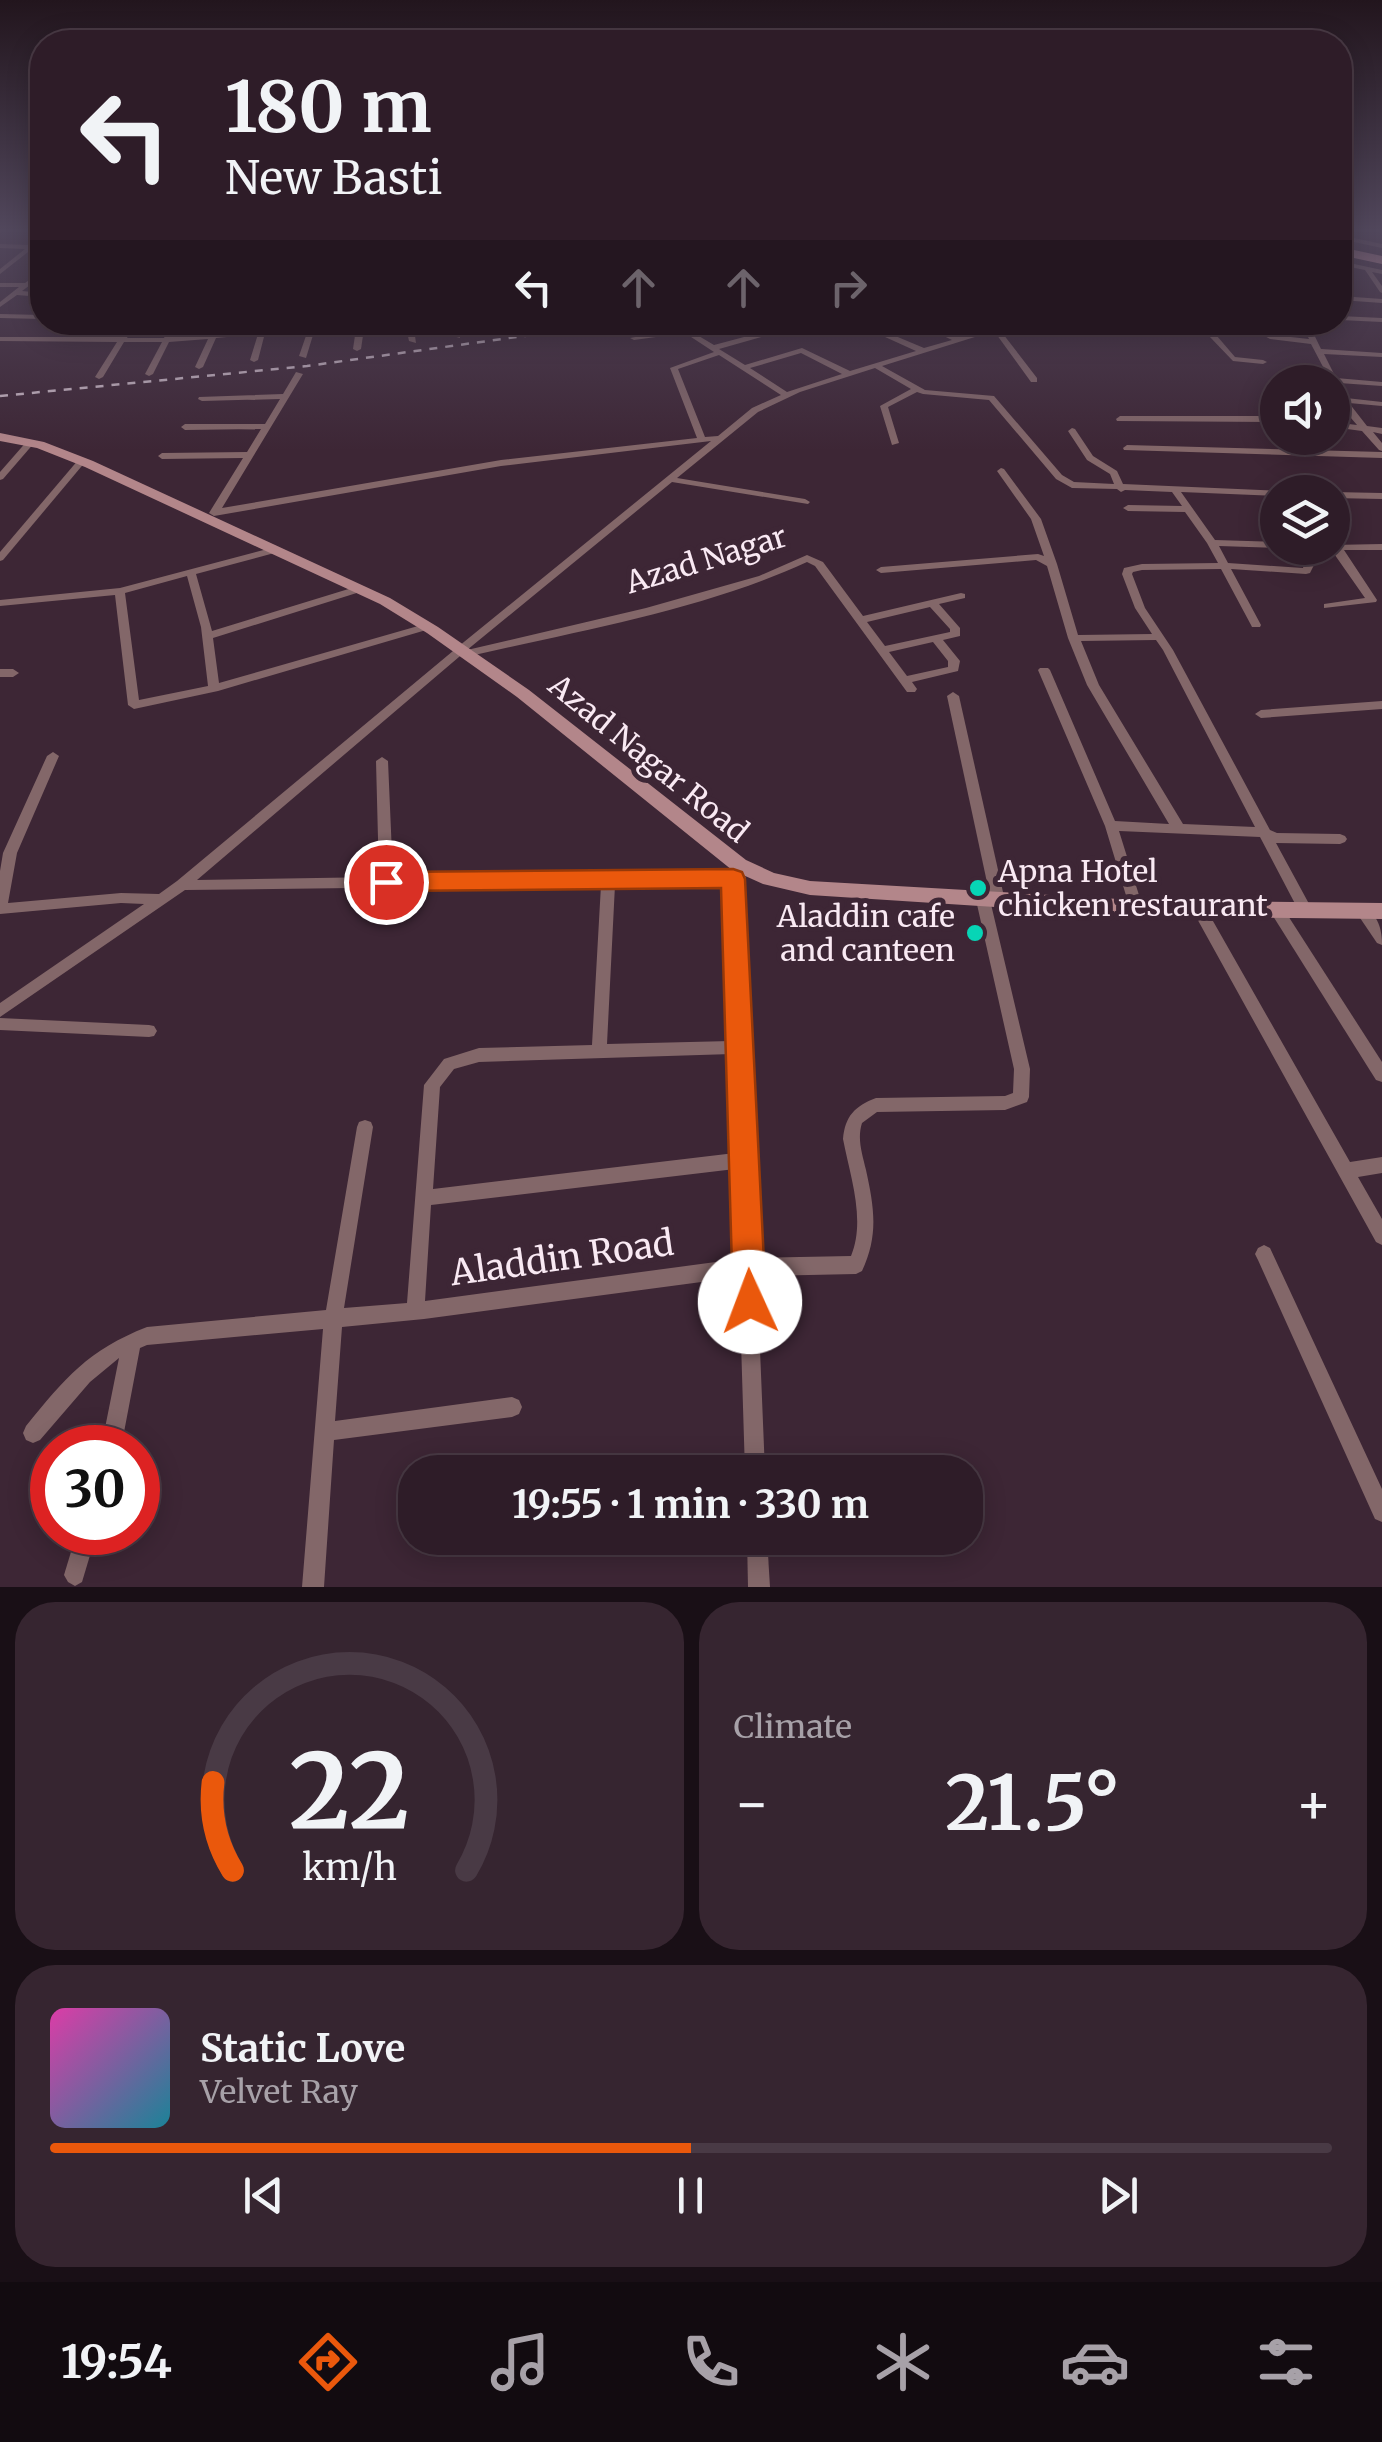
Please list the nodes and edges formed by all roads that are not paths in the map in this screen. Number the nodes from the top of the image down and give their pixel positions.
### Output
1 (0, 316) edge
2 (28, 317) joint
3 (1352, 319) edge
4 (1382, 320) edge
5 (84, 335) edge
6 (125, 335) edge
7 (170, 335) edge
8 (213, 335) edge
9 (248, 335) edge
10 (260, 335) edge
11 (311, 335) edge
12 (359, 335) edge
13 (412, 335) edge
14 (656, 335) edge
15 (692, 335) edge
16 (763, 335) edge
17 (947, 335) edge
18 (976, 335) edge
19 (1000, 335) edge
20 (1211, 335) edge
21 (1270, 335) edge
22 (1311, 335) edge
23 (887, 336) edge
24 (212, 338) junction
25 (634, 338) dead end
26 (167, 340) junction
27 (959, 340) junction
28 (7, 341) edge
29 (77, 341) junction
30 (122, 341) junction
31 (414, 341) dead end
32 (1317, 347) junction
33 (357, 349) dead end
34 (716, 351) junction
35 (923, 351) junction
36 (1382, 355) edge
37 (303, 356) dead end
38 (254, 360) dead end
39 (1263, 362) dead end
40 (1326, 365) edge
41 (876, 366) junction
42 (199, 367) dead end
43 (743, 368) junction
44 (149, 374) dead end
45 (299, 374) dead end
46 (849, 374) junction
47 (99, 378) dead end
48 (1034, 380) dead end
49 (1350, 381) edge
50 (1382, 384) edge
51 (917, 390) junction
52 (784, 394) junction
53 (286, 396) junction
54 (202, 399) dead end
55 (1350, 401) edge
56 (1382, 404) edge
57 (1350, 407) edge
58 (1120, 419) dead end
59 (1260, 419) edge
60 (268, 426) junction
61 (1350, 426) edge
62 (185, 427) dead end
63 (1364, 428) junction
64 (1382, 430) edge
65 (1072, 431) dead end
66 (0, 438) edge
67 (718, 438) junction
68 (702, 439) junction
69 (31, 442) junction
70 (895, 443) dead end
71 (1126, 448) dead end
72 (1382, 452) edge
73 (250, 455) junction
74 (162, 456) dead end
75 (82, 462) junction
76 (1000, 471) dead end
77 (0, 477) edge
78 (668, 480) junction
79 (1121, 488) junction
80 (1176, 490) junction
81 (1260, 492) edge
82 (1350, 495) edge
83 (1382, 496) edge
84 (805, 502) dead end
85 (1128, 508) dead end
86 (1188, 508) junction
87 (212, 516) junction
88 (1212, 543) junction
89 (1260, 544) edge
90 (1350, 547) edge
91 (1382, 548) edge
92 (274, 550) junction
93 (3, 552) edge
94 (1052, 564) junction
95 (1308, 565) edge
96 (1348, 565) edge
97 (1224, 566) junction
98 (881, 570) dead end
99 (191, 574) junction
100 (360, 589) junction
101 (120, 591) junction
102 (961, 596) dead end
103 (0, 603) edge
104 (932, 603) junction
105 (1328, 606) dead end
106 (860, 620) junction
107 (1256, 625) dead end
108 (429, 626) junction
109 (207, 636) junction
110 (1160, 636) junction
111 (1073, 638) junction
112 (936, 639) junction
113 (883, 650) junction
114 (467, 651) junction
115 (1044, 670) dead end
116 (214, 688) junction
117 (953, 696) dead end
118 (1382, 704) edge
119 (1261, 714) dead end
120 (53, 756) dead end
121 (382, 760) dead end
122 (1111, 826) junction
123 (1179, 829) junction
124 (1262, 832) junction
125 (1340, 839) dead end
126 (758, 874) junction
127 (733, 879) junction
128 (608, 880) junction
129 (386, 882) junction
130 (182, 885) junction
131 (162, 899) junction
132 (990, 901) junction
133 (0, 908) edge
134 (1136, 908) junction
135 (1200, 911) junction
136 (1382, 911) edge
137 (1278, 912) junction
138 (1363, 912) junction
139 (1307, 913) junction
140 (1382, 939) edge
141 (0, 1010) edge
142 (0, 1024) edge
143 (148, 1031) dead end
144 (740, 1047) junction
145 (599, 1051) junction
146 (1382, 1075) edge
147 (365, 1127) dead end
148 (744, 1160) junction
149 (1382, 1165) edge
150 (1344, 1171) junction
151 (424, 1198) junction
152 (1382, 1236) edge
153 (1264, 1254) dead end
154 (749, 1268) junction
155 (415, 1311) junction
156 (332, 1320) junction
157 (132, 1341) junction
158 (512, 1407) dead end
159 (40, 1425) edge
160 (115, 1425) edge
161 (324, 1432) junction
162 (754, 1455) edge
163 (1382, 1512) edge
164 (81, 1555) edge
165 (757, 1555) edge
166 (75, 1575) dead end
167 (313, 1587) edge
168 (758, 1587) edge

1 - 2 street
2 - 28 street
3 - 4 street
5 - 29 street
6 - 30 street
7 - 26 street
8 - 24 street
9 - 24 street
10 - 38 street
11 - 37 street
12 - 33 street
13 - 31 street
14 - 25 street
15 - 34 street
16 - 34 street
17 - 27 street
18 - 27 street
19 - 48 street
20 - 39 street
21 - 32 street
22 - 32 street
23 - 35 street
24 - 26 street
24 - 42 street
26 - 30 street
26 - 44 street
27 - 35 street
28 - 29 street
29 - 30 street
30 - 47 street
32 - 36 street
32 - 40 street
34 - 43 street
34 - 68 street
35 - 41 street
41 - 46 street
41 - 51 street
43 - 46 street
43 - 52 street
45 - 53 street
46 - 52 street
49 - 50 street
51 - 70 street
51 - 79 street
52 - 67 street
53 - 54 street
53 - 60 street
55 - 56 street
57 - 63 street
58 - 59 street
60 - 62 street
60 - 73 street
61 - 63 street
63 - 64 street
63 - 72 street
65 - 79 street
66 - 69 street, Azad Nagar Road
67 - 68 street
67 - 78 street
68 - 87 street
69 - 75 street, Azad Nagar Road
69 - 77 street
71 - 72 street
73 - 74 street
73 - 87 street
75 - 87 street, Azad Nagar Road
75 - 93 street
76 - 94 street
78 - 84 street
78 - 114 street
79 - 80 street
80 - 81 street
80 - 86 street
82 - 83 street
85 - 86 street
86 - 88 street
87 - 92 street, Azad Nagar Road
88 - 89 street
88 - 97 street
90 - 91 street
92 - 99 street
92 - 100 street, Azad Nagar Road
94 - 98 street
94 - 111 street
95 - 97 street
96 - 105 street
97 - 107 street
97 - 110 street
99 - 101 street
99 - 109 street
100 - 108 street, Azad Nagar Road
100 - 109 street
101 - 103 street
101 - 116 street
102 - 104 street
104 - 106 street
104 - 112 street
106 - 113 street, Azad Nagar
106 - 114 street, Azad Nagar
108 - 114 street, Azad Nagar Road
108 - 116 street
109 - 116 street
110 - 111 street
110 - 124 street
111 - 123 street
112 - 113 street
112 - 113 street, Azad Nagar
114 - 126 street, Azad Nagar Road
114 - 130 street
115 - 122 street
117 - 132 street
118 - 119 street
120 - 133 street
121 - 129 street
122 - 123 street
122 - 134 street
123 - 124 street
124 - 125 street
124 - 139 street
126 - 127 street
126 - 132 street, Azad Nagar Road
127 - 128 street
127 - 144 street
128 - 129 street
128 - 145 street
129 - 130 street
130 - 131 street
131 - 133 street
131 - 141 street
132 - 134 street, Azad Nagar Road
132 - 154 street, Aladdin Road
134 - 135 street, Azad Nagar Road
135 - 137 street, Azad Nagar Road
135 - 150 street
136 - 138 street, Azad Nagar Road
137 - 139 street, Azad Nagar Road
137 - 146 street
138 - 139 street, Azad Nagar Road
138 - 140 street
142 - 143 street
144 - 145 street
144 - 148 street
145 - 151 street
147 - 156 street
148 - 151 street
148 - 154 street
149 - 150 street
150 - 152 street
151 - 155 street
153 - 163 street
154 - 155 street, Aladdin Road
154 - 162 street
155 - 156 street, Aladdin Road
156 - 157 street, Aladdin Road
156 - 161 street
157 - 159 street, Aladdin Road
157 - 160 street
158 - 161 street
161 - 167 street
164 - 166 street
165 - 168 street

